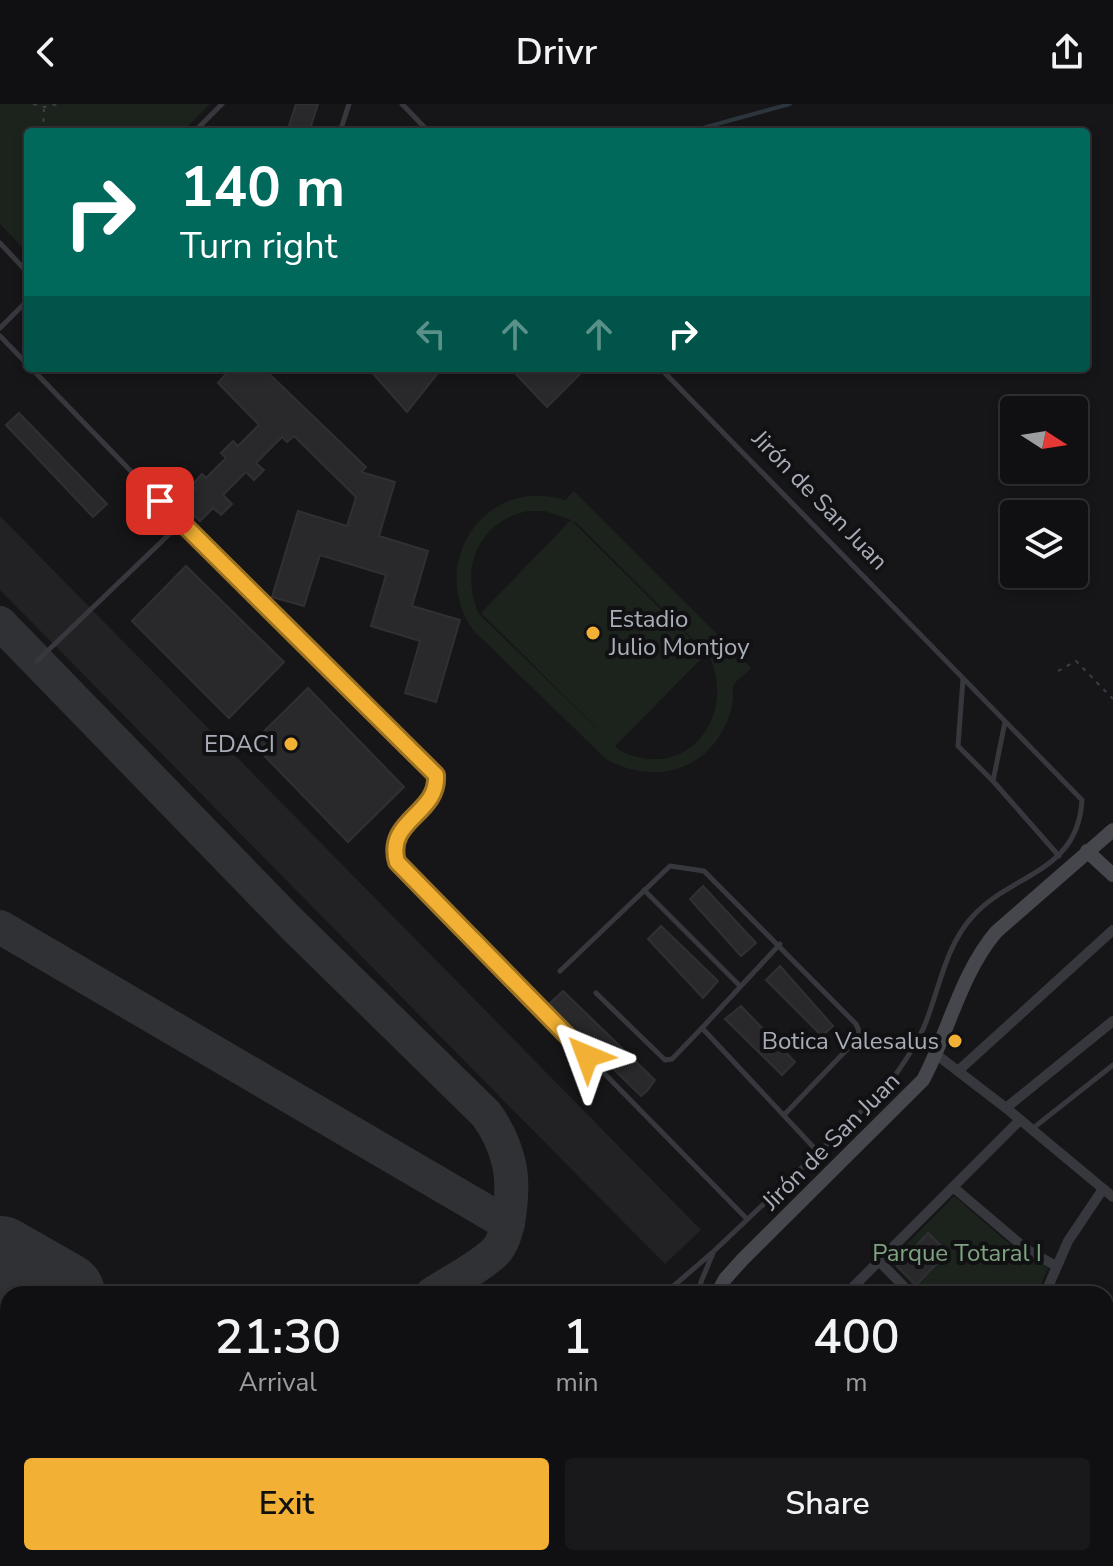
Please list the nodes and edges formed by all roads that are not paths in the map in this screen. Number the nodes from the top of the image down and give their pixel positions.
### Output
1 (222, 104) edge
2 (349, 104) edge
3 (402, 104) edge
4 (198, 128) edge
5 (341, 128) edge
6 (425, 128) edge
7 (0, 243) edge
8 (24, 269) edge
9 (24, 304) edge
10 (0, 328) edge
11 (0, 336) edge
12 (24, 362) edge
13 (34, 372) edge
14 (664, 372) edge
15 (181, 523) junction
16 (37, 661) dead end
17 (963, 678) junction
18 (1006, 721) junction
19 (993, 781) junction
20 (1113, 830) edge
21 (1087, 851) junction
22 (1059, 856) junction
23 (1113, 875) edge
24 (644, 890) junction
25 (1113, 930) edge
26 (780, 944) junction
27 (560, 971) dead end
28 (740, 986) junction
29 (596, 993) dead end
30 (1113, 1021) edge
31 (702, 1028) junction
32 (937, 1055) junction
33 (1112, 1069) edge
34 (958, 1071) junction
35 (1006, 1108) junction
36 (784, 1115) junction
37 (1020, 1120) junction
38 (1032, 1130) junction
39 (818, 1152) junction
40 (953, 1187) junction
41 (1106, 1187) junction
42 (1113, 1197) edge
43 (747, 1219) junction
44 (713, 1252) junction
45 (879, 1261) junction
46 (1056, 1266) junction
47 (673, 1286) edge
48 (700, 1286) edge
49 (721, 1286) edge
50 (854, 1286) edge
51 (903, 1286) edge
52 (1048, 1286) edge

1 - 4 lane
2 - 5 lane
3 - 6 lane
7 - 8 lane
9 - 10 lane
11 - 12 lane
13 - 15 lane
14 - 17 lane, Jirón de San Juan
15 - 16 lane
15 - 43 lane
17 - 18 lane, Jirón de San Juan
17 - 19 lane
18 - 19 lane
18 - 22 lane, Jirón de San Juan
19 - 22 lane
20 - 21 street, Jirón de San Juan
21 - 23 street
21 - 32 street, Jirón de San Juan
22 - 39 lane
24 - 26 lane
24 - 27 lane
24 - 28 lane
25 - 34 street
26 - 28 lane
26 - 36 lane
28 - 31 lane
29 - 31 lane
30 - 35 street
31 - 36 lane
32 - 34 street
32 - 49 street, Jirón de San Juan
33 - 38 lane
34 - 35 street
35 - 37 street
36 - 39 lane
37 - 38 street
37 - 40 street
38 - 41 street
39 - 43 lane
40 - 45 street
40 - 46 street
41 - 42 street
41 - 46 street
43 - 44 lane
44 - 47 lane
44 - 48 lane
45 - 50 street
45 - 51 street
46 - 52 street

